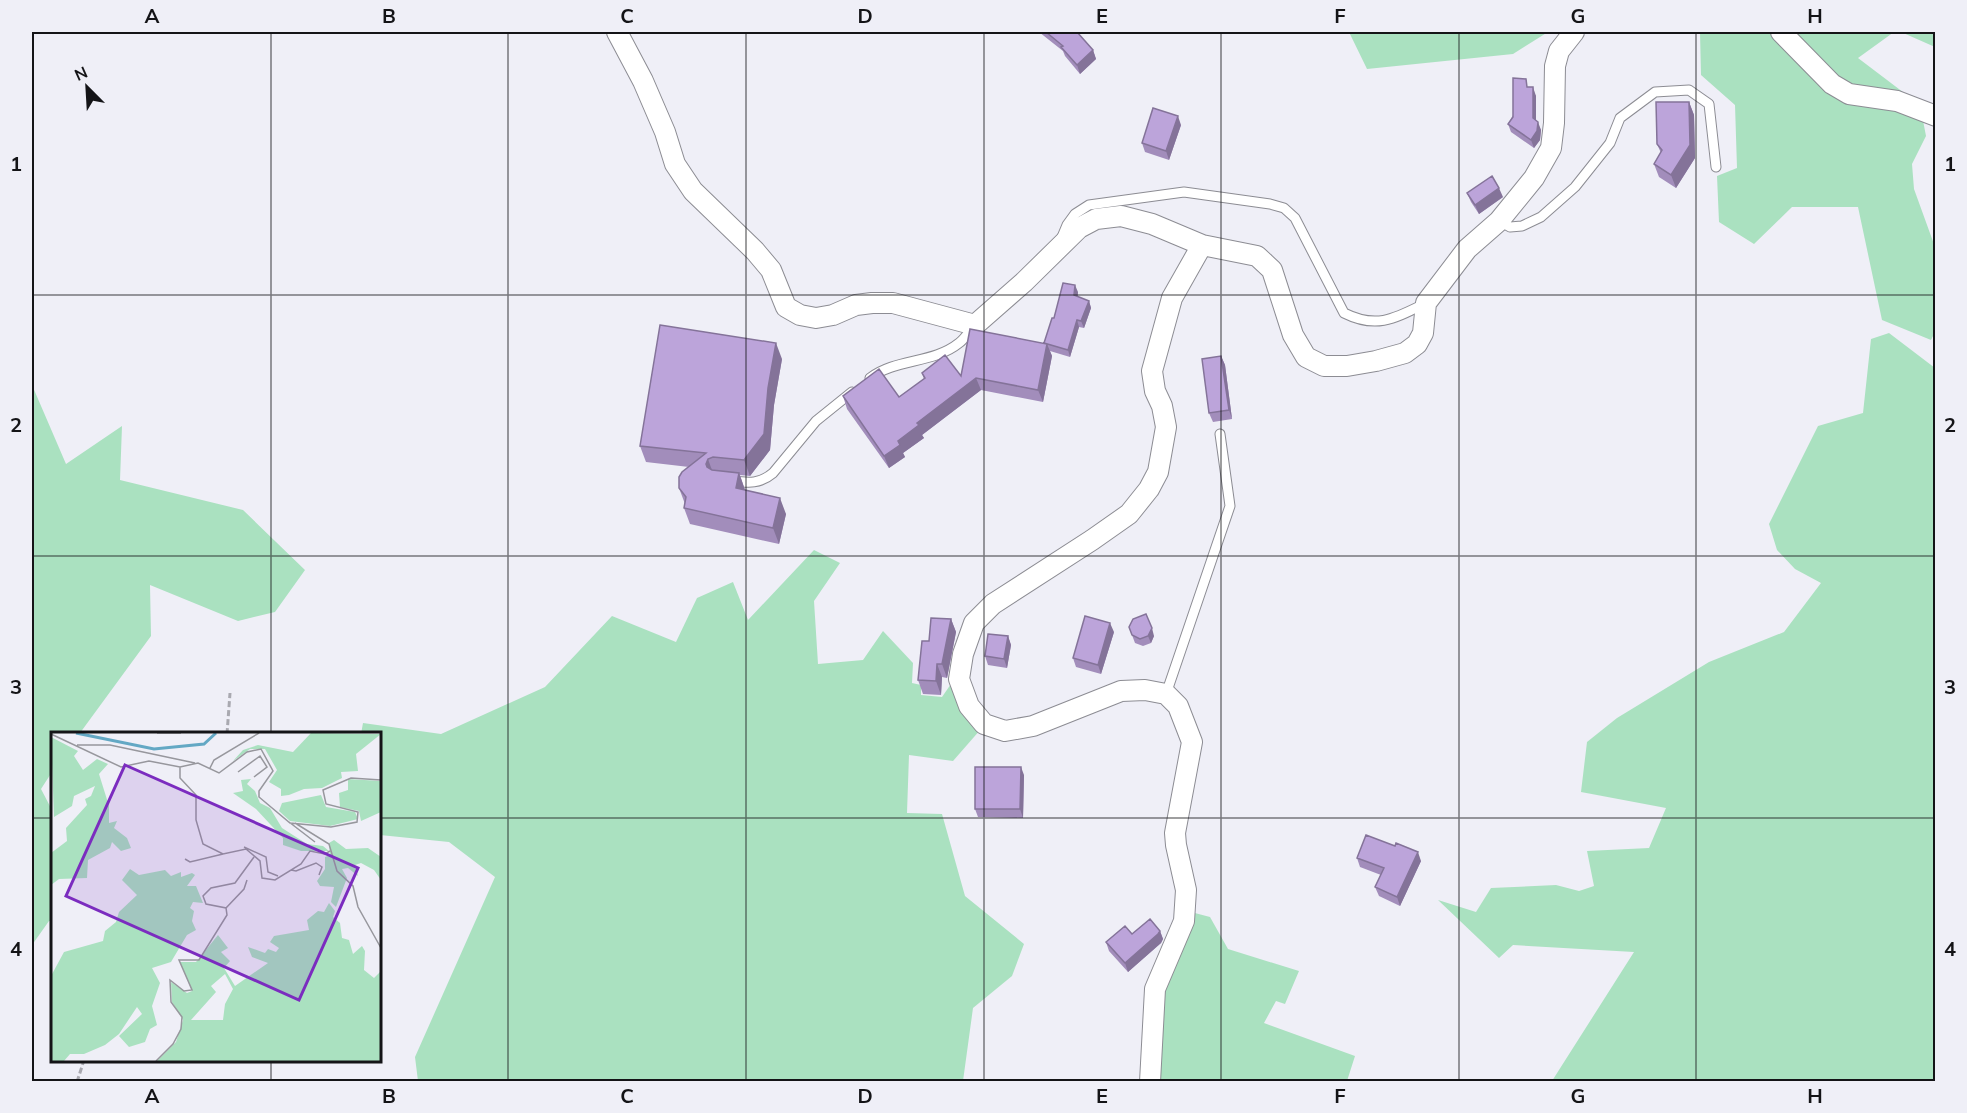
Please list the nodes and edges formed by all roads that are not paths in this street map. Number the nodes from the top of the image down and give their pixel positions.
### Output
1 (617, 32) edge
2 (1574, 32) edge
3 (1780, 32) edge
4 (1935, 116) edge
5 (1716, 167) dead end
6 (1499, 221) junction
7 (1202, 245) junction
8 (1057, 248) junction
9 (1426, 303) junction
10 (975, 325) junction
11 (1220, 434) dead end
12 (719, 480) edge
13 (1166, 694) junction
14 (1150, 1082) edge

1 - 10 street
2 - 6 street
3 - 4 street
5 - 6 lane
6 - 9 street
7 - 8 street
7 - 9 street
7 - 13 street
8 - 9 lane
8 - 10 street
10 - 12 lane
11 - 13 lane
13 - 14 street

